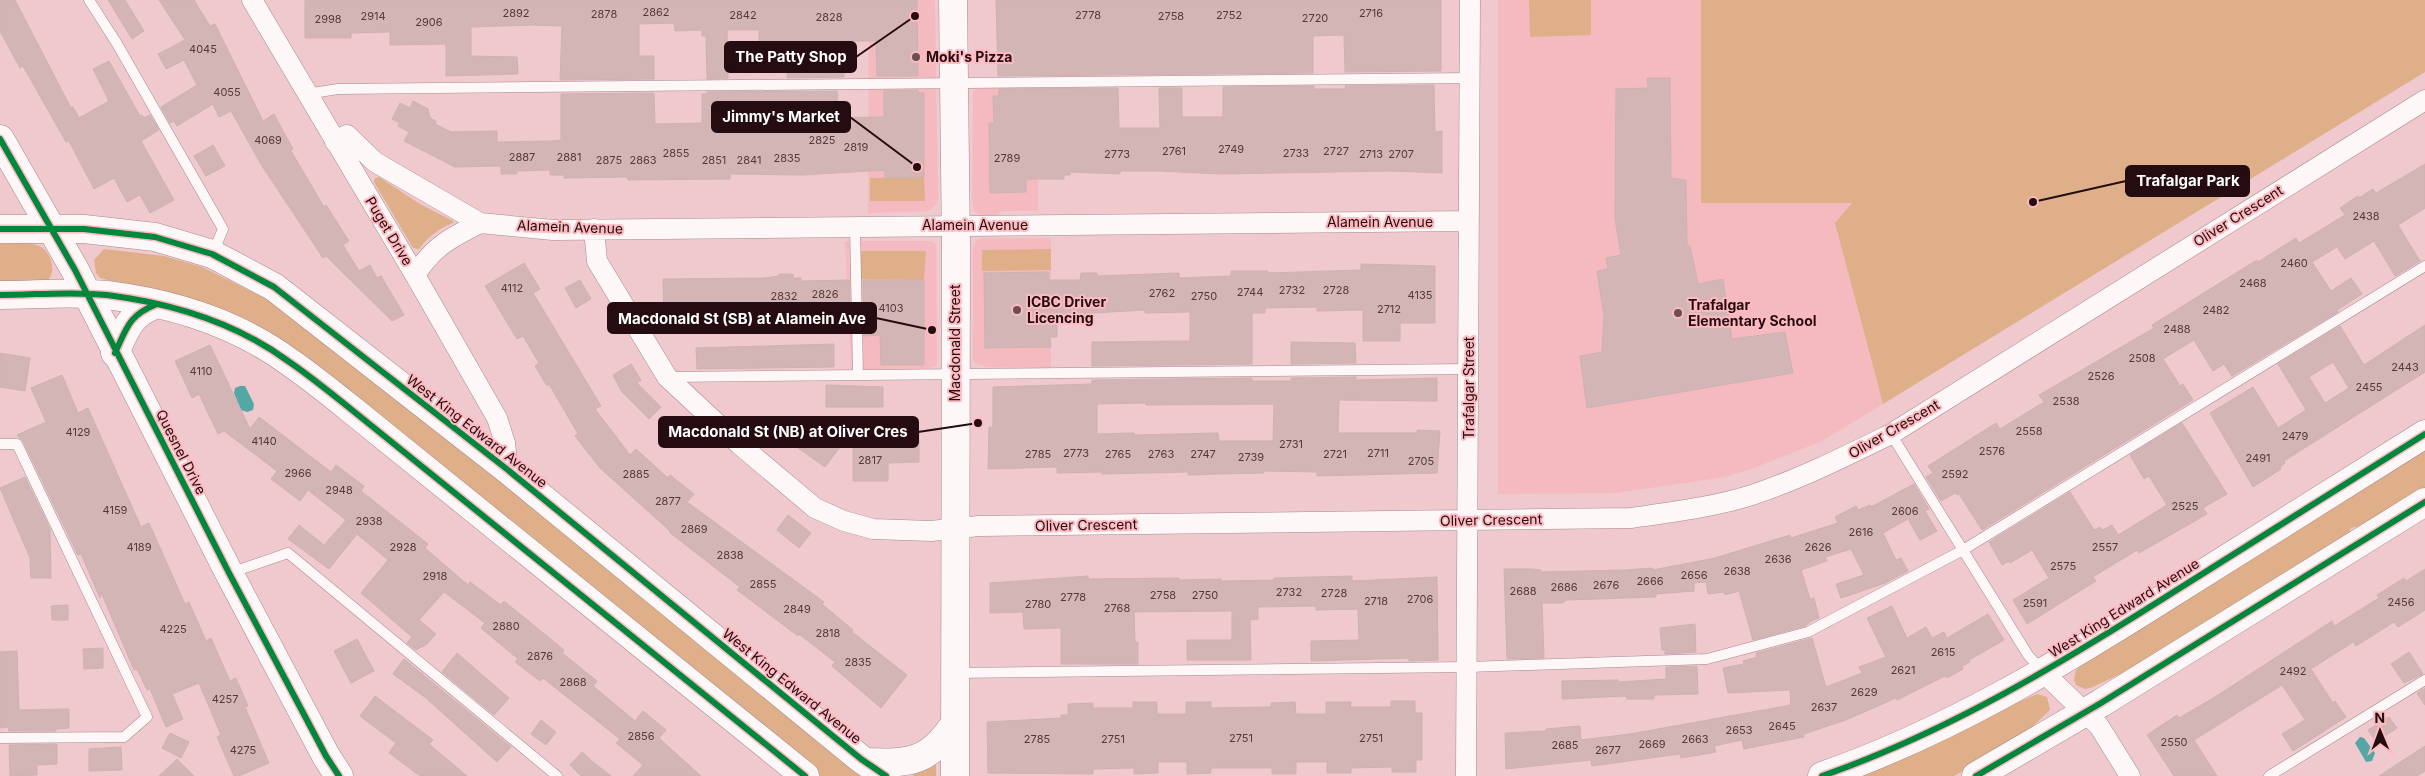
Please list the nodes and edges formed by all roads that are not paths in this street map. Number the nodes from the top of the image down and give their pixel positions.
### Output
1 (89, 0) edge
2 (252, 0) edge
3 (953, 0) edge
4 (1470, 0) edge
5 (1470, 78) junction
6 (953, 83) junction
7 (306, 94) junction
8 (2425, 100) edge
9 (0, 139) edge
10 (335, 142) junction
11 (1470, 221) junction
12 (480, 223) junction
13 (956, 226) junction
14 (855, 227) junction
15 (52, 228) junction
16 (594, 229) junction
17 (0, 230) edge
18 (212, 254) junction
19 (2425, 266) edge
20 (415, 274) junction
21 (86, 294) junction
22 (0, 295) edge
23 (157, 304) junction
24 (116, 353) junction
25 (1469, 369) junction
26 (955, 374) junction
27 (858, 375) junction
28 (667, 377) junction
29 (1891, 434) junction
30 (2425, 434) edge
31 (0, 444) edge
32 (508, 470) junction
33 (2425, 502) edge
34 (1468, 521) junction
35 (955, 529) junction
36 (1963, 550) junction
37 (229, 573) junction
38 (1468, 667) junction
39 (955, 673) junction
40 (2044, 673) junction
41 (2425, 680) edge
42 (2085, 712) junction
43 (955, 723) junction
44 (0, 738) edge
45 (876, 769) edge
46 (339, 776) edge
47 (557, 776) edge
48 (805, 776) edge
49 (955, 776) edge
50 (1466, 776) edge
51 (1822, 776) edge
52 (1976, 776) edge
53 (2130, 776) edge
54 (2269, 776) edge

1 - 18 lane
2 - 7 street, Puget Drive
3 - 6 main road, Macdonald Street
4 - 5 street, Trafalgar Street
5 - 6 lane
5 - 11 street, Trafalgar Street
6 - 7 lane
6 - 13 main road, Macdonald Street
7 - 10 street, Puget Drive
8 - 29 street, Oliver Crescent
9 - 15 main road, Quesnel Drive
10 - 12 street, Alamein Avenue
10 - 20 street, Puget Drive
11 - 13 street, Alamein Avenue
11 - 25 street, Trafalgar Street
12 - 16 street, Alamein Avenue
12 - 20 street
13 - 14 street, Alamein Avenue
13 - 26 main road, Macdonald Street
14 - 16 street, Alamein Avenue
14 - 27 lane
15 - 17 main road, West King Edward Avenue
15 - 18 main road, West King Edward Avenue
15 - 21 main road, Quesnel Drive
16 - 28 street, Oliver Crescent
18 - 32 main road, West King Edward Avenue
19 - 36 lane
20 - 32 street, Puget Drive
21 - 22 main road
21 - 23 main road
21 - 24 main road, Quesnel Drive
23 - 24 main road
23 - 48 main road
24 - 37 main road, Quesnel Drive
25 - 26 lane
25 - 34 street, Trafalgar Street
26 - 27 lane
26 - 35 main road, Macdonald Street
27 - 28 lane
28 - 35 street, Oliver Crescent
29 - 34 street, Oliver Crescent
29 - 36 lane
30 - 40 main road, West King Edward Avenue
31 - 44 lane
32 - 45 main road, West King Edward Avenue
33 - 42 main road
34 - 35 street, Oliver Crescent
34 - 38 street, Trafalgar Street
35 - 39 main road, Macdonald Street
36 - 38 lane
36 - 40 lane
37 - 46 main road, Quesnel Drive
37 - 47 lane
38 - 39 lane
38 - 50 street, Trafalgar Street
39 - 43 main road, Macdonald Street
40 - 42 street
40 - 51 main road, West King Edward Avenue
41 - 54 lane
42 - 52 main road
42 - 53 street
43 - 45 main road
43 - 49 main road, Macdonald Street

